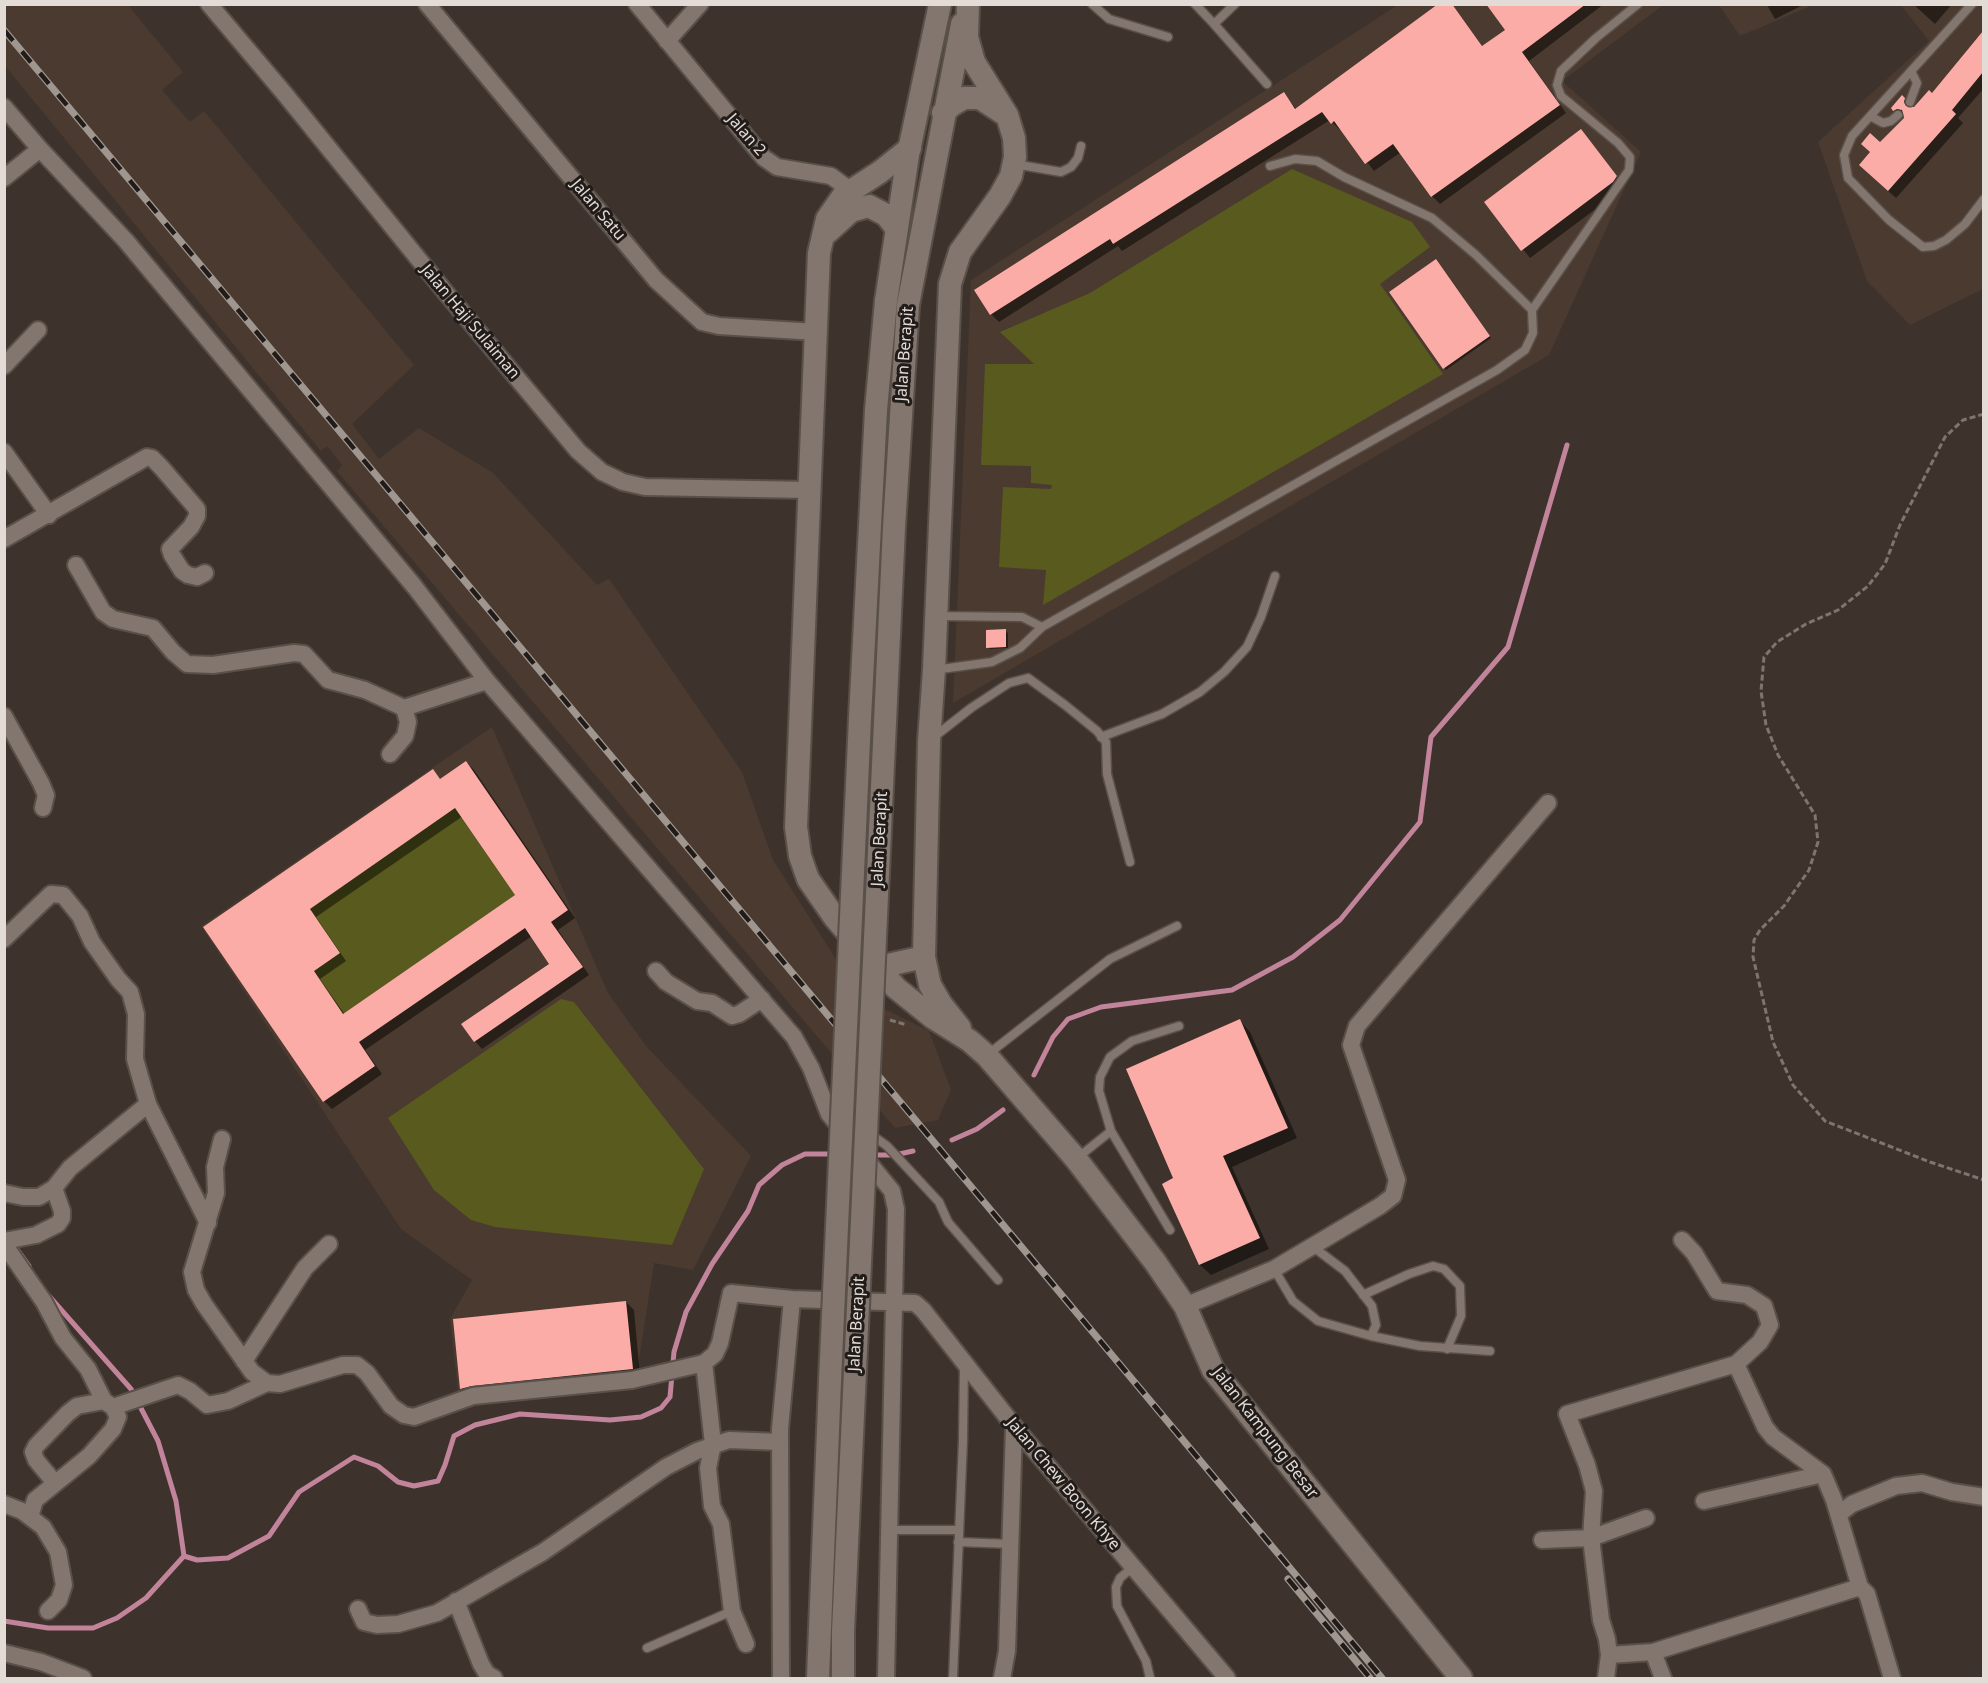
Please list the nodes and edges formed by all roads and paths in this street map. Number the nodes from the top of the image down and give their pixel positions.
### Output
1 (209, 4) edge
2 (427, 4) edge
3 (637, 4) edge
4 (700, 4) edge
5 (940, 4) edge
6 (967, 4) edge
7 (1092, 4) edge
8 (1195, 4) edge
9 (1235, 4) edge
10 (1638, 4) edge
11 (1972, 4) edge
12 (1214, 24) junction
13 (1168, 37) dead end
14 (667, 41) junction
15 (1911, 71) junction
16 (1267, 84) dead end
17 (1910, 102) dead end
18 (4, 107) edge
19 (944, 113) junction
20 (1008, 115) junction
21 (1898, 115) dead end
22 (1870, 116) junction
23 (1081, 146) dead end
24 (910, 148) junction
25 (40, 149) junction
26 (1013, 164) junction
27 (1270, 166) dead end
28 (4, 178) edge
29 (850, 190) junction
30 (1983, 199) edge
31 (897, 229) junction
32 (823, 238) junction
33 (897, 303) junction
34 (1532, 310) junction
35 (38, 330) dead end
36 (816, 332) junction
37 (4, 366) edge
38 (1983, 414) edge
39 (4, 452) edge
40 (809, 490) junction
41 (49, 515) junction
42 (4, 539) edge
43 (76, 565) dead end
44 (205, 573) dead end
45 (1275, 576) dead end
46 (935, 616) junction
47 (1042, 627) junction
48 (934, 670) junction
49 (487, 681) junction
50 (404, 708) junction
51 (4, 716) edge
52 (1101, 737) junction
53 (929, 741) junction
54 (390, 754) dead end
55 (1548, 803) dead end
56 (43, 808) dead end
57 (1130, 862) dead end
58 (1177, 926) dead end
59 (4, 939) edge
60 (924, 957) junction
61 (879, 967) junction
62 (656, 971) dead end
63 (762, 999) junction
64 (1179, 1026) dead end
65 (978, 1048) junction
66 (148, 1104) junction
67 (867, 1131) junction
68 (1111, 1131) junction
69 (222, 1139) dead end
70 (1076, 1159) junction
71 (1983, 1180) edge
72 (54, 1188) junction
73 (4, 1193) edge
74 (208, 1223) junction
75 (1170, 1230) dead end
76 (1682, 1240) dead end
77 (4, 1243) edge
78 (329, 1244) dead end
79 (1312, 1246) junction
80 (1274, 1269) junction
81 (998, 1280) dead end
82 (1363, 1294) junction
83 (792, 1299) junction
84 (894, 1303) junction
85 (1185, 1306) junction
86 (1371, 1336) junction
87 (1447, 1349) junction
88 (1490, 1351) dead end
89 (244, 1360) junction
90 (704, 1363) junction
91 (964, 1363) junction
92 (1736, 1364) junction
93 (267, 1383) junction
94 (114, 1404) junction
95 (1014, 1426) junction
96 (780, 1442) junction
97 (713, 1444) junction
98 (1822, 1474) junction
99 (55, 1483) junction
100 (1983, 1497) edge
101 (1704, 1501) dead end
102 (4, 1504) edge
103 (1839, 1514) junction
104 (30, 1517) junction
105 (1646, 1518) dead end
106 (890, 1530) junction
107 (959, 1530) junction
108 (1591, 1539) junction
109 (1542, 1540) dead end
110 (958, 1542) junction
111 (1011, 1544) junction
112 (1133, 1567) junction
113 (1860, 1587) junction
114 (456, 1601) junction
115 (358, 1609) dead end
116 (48, 1611) dead end
117 (732, 1611) junction
118 (746, 1644) dead end
119 (647, 1648) dead end
120 (1653, 1652) junction
121 (4, 1653) edge
122 (1609, 1655) junction
123 (83, 1678) edge
124 (494, 1678) edge
125 (781, 1678) edge
126 (818, 1678) edge
127 (843, 1678) edge
128 (886, 1678) edge
129 (953, 1678) edge
130 (1002, 1678) edge
131 (1150, 1678) edge
132 (1227, 1678) edge
133 (1461, 1678) edge
134 (1606, 1678) edge
135 (1663, 1678) edge
136 (1892, 1678) edge

1 - 40 street, Jalan Haji Sulaiman
2 - 36 street, Jalan Satu
3 - 14 street, Jalan 2
4 - 14 street
5 - 24 main road
6 - 19 main road, Jalan Berapit
6 - 20 main road
7 - 13 lane
8 - 12 lane
9 - 12 lane
10 - 34 lane
11 - 15 lane
12 - 16 lane
14 - 29 street, Jalan 2
15 - 17 lane
15 - 22 lane
18 - 25 street
19 - 20 main road
19 - 33 main road, Jalan Berapit
20 - 26 main road
21 - 22 lane
22 - 30 lane
23 - 26 lane
24 - 29 main road
24 - 31 main road
25 - 28 street
25 - 49 street
26 - 46 main road
27 - 34 lane
29 - 32 main road
31 - 32 main road
31 - 33 main road
32 - 36 main road
33 - 67 main road, Jalan Berapit, bridge
33 - 126 main road, bridge
34 - 47 lane
35 - 37 street
36 - 40 main road
38 - 71 path
39 - 41 street
40 - 61 main road
41 - 42 street
41 - 44 street
43 - 50 street
45 - 52 lane
46 - 47 lane
46 - 48 main road
47 - 48 lane
48 - 53 main road
49 - 50 street
49 - 63 street
50 - 54 street
51 - 56 street
52 - 53 lane
52 - 57 lane
53 - 60 main road
55 - 79 street
58 - 65 lane
59 - 66 street
60 - 61 main road
60 - 65 main road
61 - 65 main road
62 - 63 street
63 - 84 street
64 - 68 lane
65 - 70 main road, Jalan Kampung Besar
66 - 72 street
66 - 74 street
67 - 81 lane
67 - 127 main road, Jalan Berapit, bridge
68 - 70 lane
68 - 75 lane
69 - 74 street
70 - 85 main road, Jalan Kampung Besar
72 - 73 street
72 - 77 street
74 - 89 street
76 - 92 street
77 - 94 street
78 - 89 street
79 - 80 street
79 - 82 lane
80 - 85 street
80 - 86 lane
82 - 86 lane
82 - 87 lane
83 - 84 street, Jalan Chew Boon Khye
83 - 90 street, Jalan Chew Boon Khye
83 - 96 street
84 - 91 street, Jalan Chew Boon Khye
84 - 106 street
85 - 133 main road, Jalan Kampung Besar
86 - 87 lane
87 - 88 lane
89 - 93 street
90 - 93 street
90 - 97 street
91 - 95 street, Jalan Chew Boon Khye
91 - 107 lane
92 - 98 street
92 - 108 street
93 - 94 street
94 - 99 street
94 - 99 street
95 - 111 street
95 - 112 street, Jalan Chew Boon Khye
96 - 97 street
96 - 125 street
97 - 114 street
97 - 117 street
98 - 101 street
98 - 103 street
99 - 104 street
100 - 103 street
102 - 104 street
103 - 113 street
104 - 116 street
105 - 108 street
106 - 107 lane
106 - 128 street
107 - 110 lane
108 - 109 street
108 - 122 street
110 - 111 lane
110 - 129 lane
111 - 130 street
112 - 131 lane
112 - 132 street, Jalan Chew Boon Khye
113 - 120 street
113 - 136 street
114 - 115 street
114 - 124 street
117 - 118 street
117 - 119 lane
120 - 122 street
120 - 135 street
121 - 123 street
122 - 134 street

